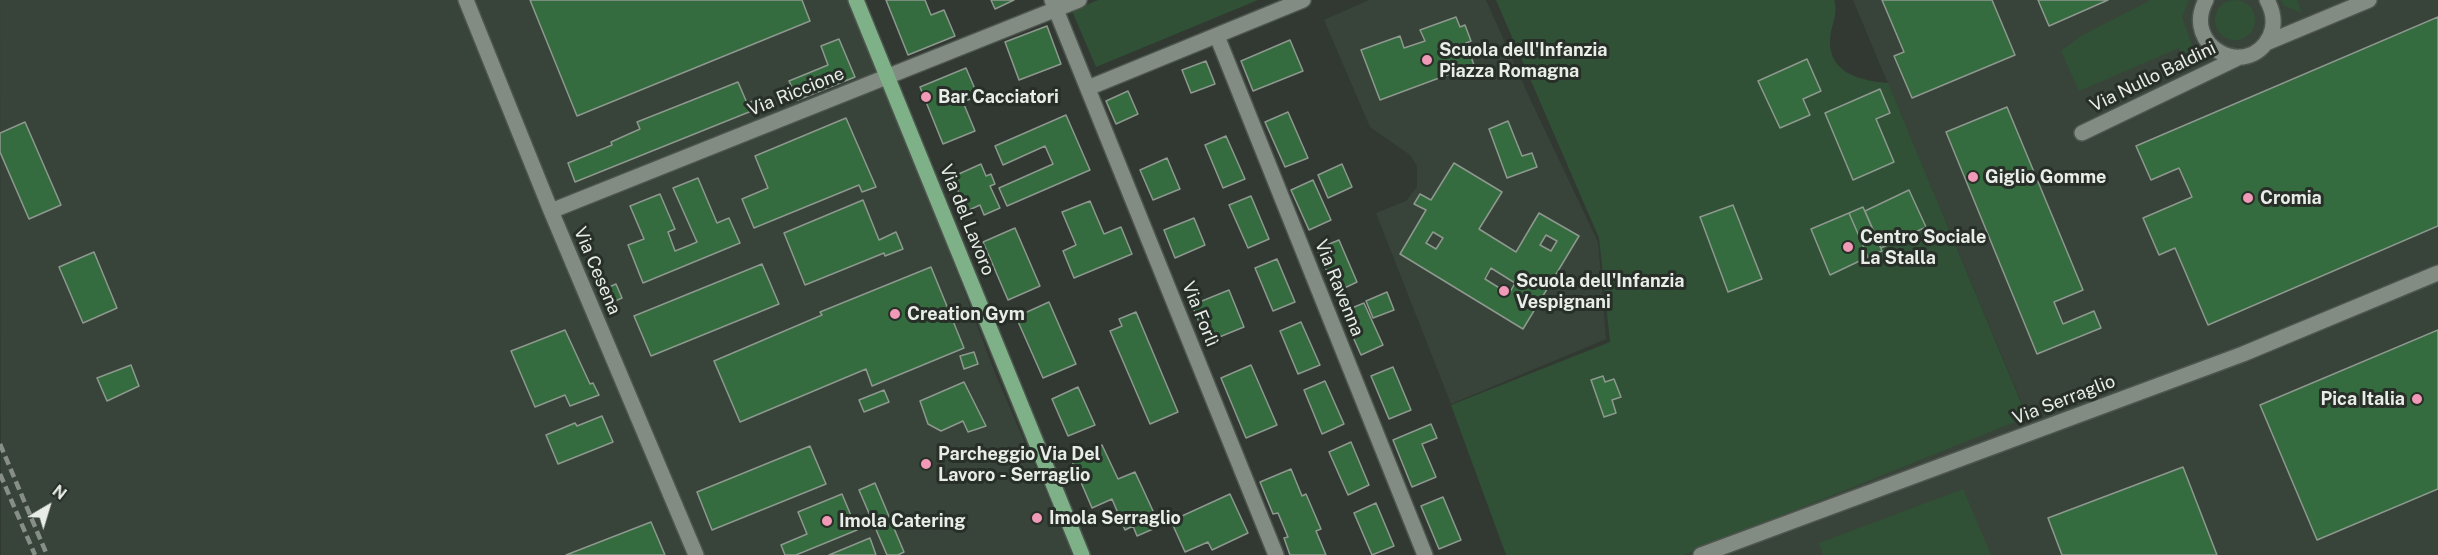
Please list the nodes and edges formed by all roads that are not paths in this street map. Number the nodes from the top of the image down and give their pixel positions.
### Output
1 (466, 0) edge
2 (856, 0) edge
3 (1079, 0) edge
4 (1303, 0) edge
5 (2206, 0) edge
6 (2267, 0) edge
7 (2369, 0) edge
8 (1054, 5) edge
9 (1217, 36) junction
10 (2266, 43) junction
11 (2240, 57) junction
12 (887, 76) junction
13 (1088, 88) junction
14 (2082, 133) dead end
15 (551, 211) junction
16 (2438, 273) edge
17 (696, 555) edge
18 (1082, 555) edge
19 (1276, 555) edge
20 (1425, 555) edge
21 (1701, 555) edge

1 - 15 street, Via Cesena
2 - 12 main road, Via del Lavoro
3 - 8 street, Via Riccione
4 - 9 street
5 - 11 street, Via Nullo Baldini
6 - 10 street
7 - 10 street, Via Nullo Baldini
8 - 12 street, Via Riccione
8 - 13 street, Via Forlì
9 - 13 street
9 - 20 street, Via Ravenna
10 - 11 street, Via Nullo Baldini
11 - 14 street, Via Nullo Baldini
12 - 15 street, Via Riccione
12 - 18 main road, Via del Lavoro
13 - 19 street, Via Forlì
15 - 17 street, Via Cesena
16 - 21 street, Via Serraglio

